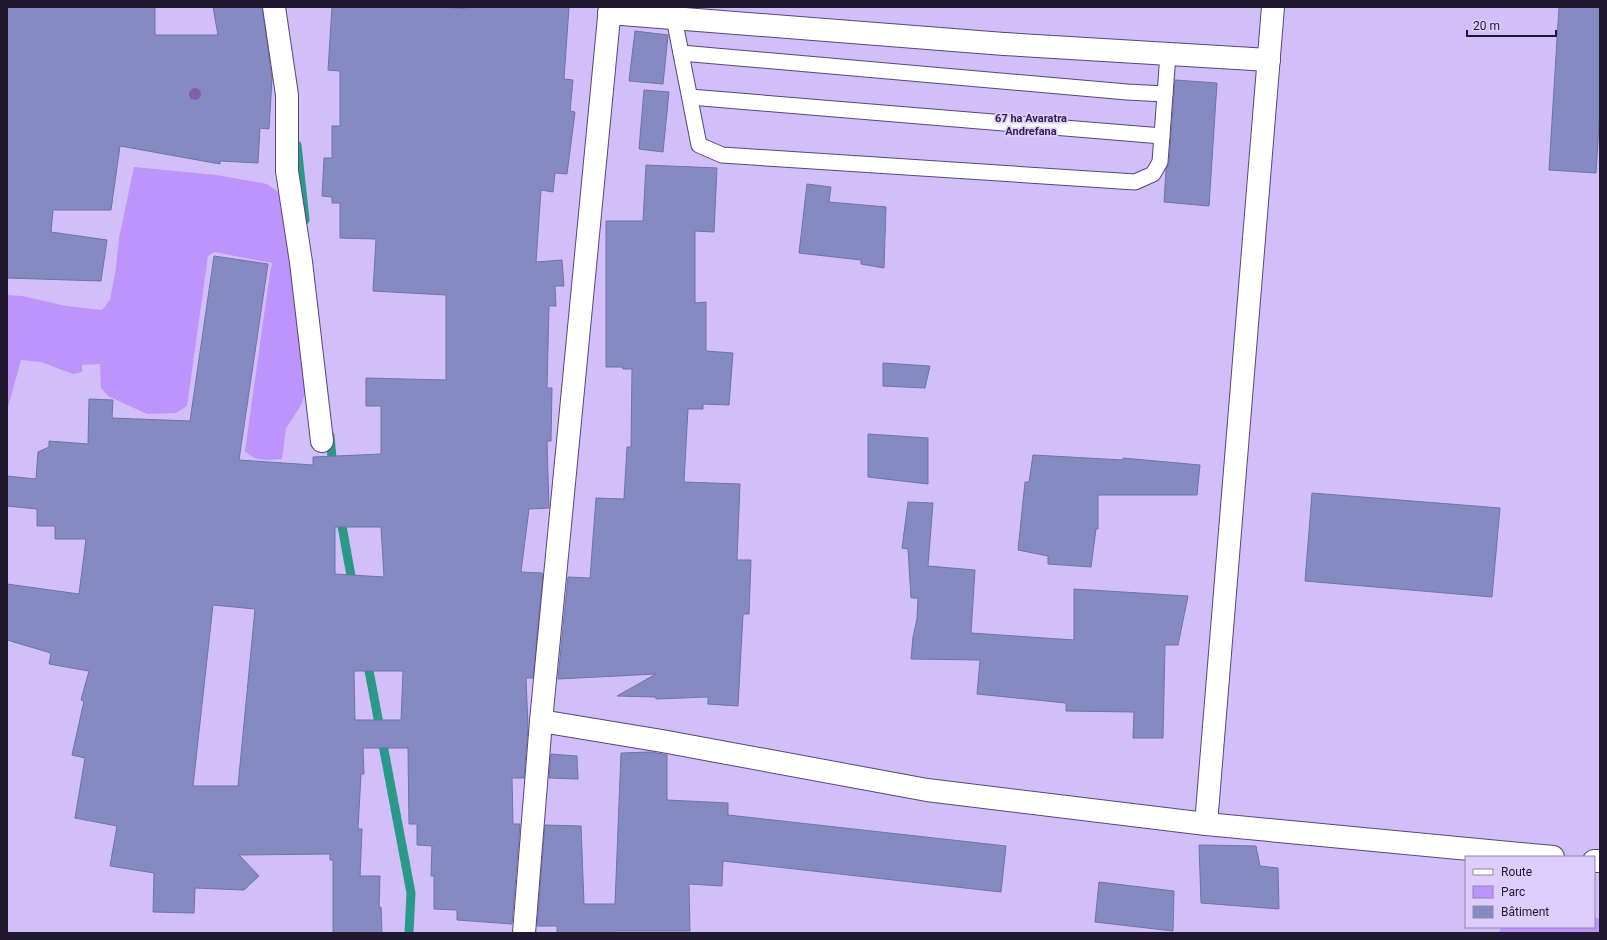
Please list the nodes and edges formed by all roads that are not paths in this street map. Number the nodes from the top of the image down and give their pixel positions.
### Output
1 (274, 7) edge
2 (286, 7) edge
3 (1273, 7) edge
4 (610, 10) edge
5 (674, 18) junction
6 (681, 53) junction
7 (1168, 54) junction
8 (1269, 60) junction
9 (1165, 94) junction
10 (288, 96) junction
11 (690, 97) junction
12 (1162, 136) junction
13 (322, 441) dead end
14 (541, 721) junction
15 (1206, 824) junction
16 (1542, 856) edge
17 (524, 933) edge

1 - 10 street
2 - 10 street
3 - 8 street
4 - 5 street
4 - 14 street
5 - 6 lane
5 - 7 street
6 - 9 lane
6 - 11 lane
7 - 8 street
7 - 9 lane
8 - 15 street
9 - 12 lane
10 - 13 street
11 - 12 lane
11 - 12 lane
14 - 15 street
14 - 17 street
15 - 16 street

